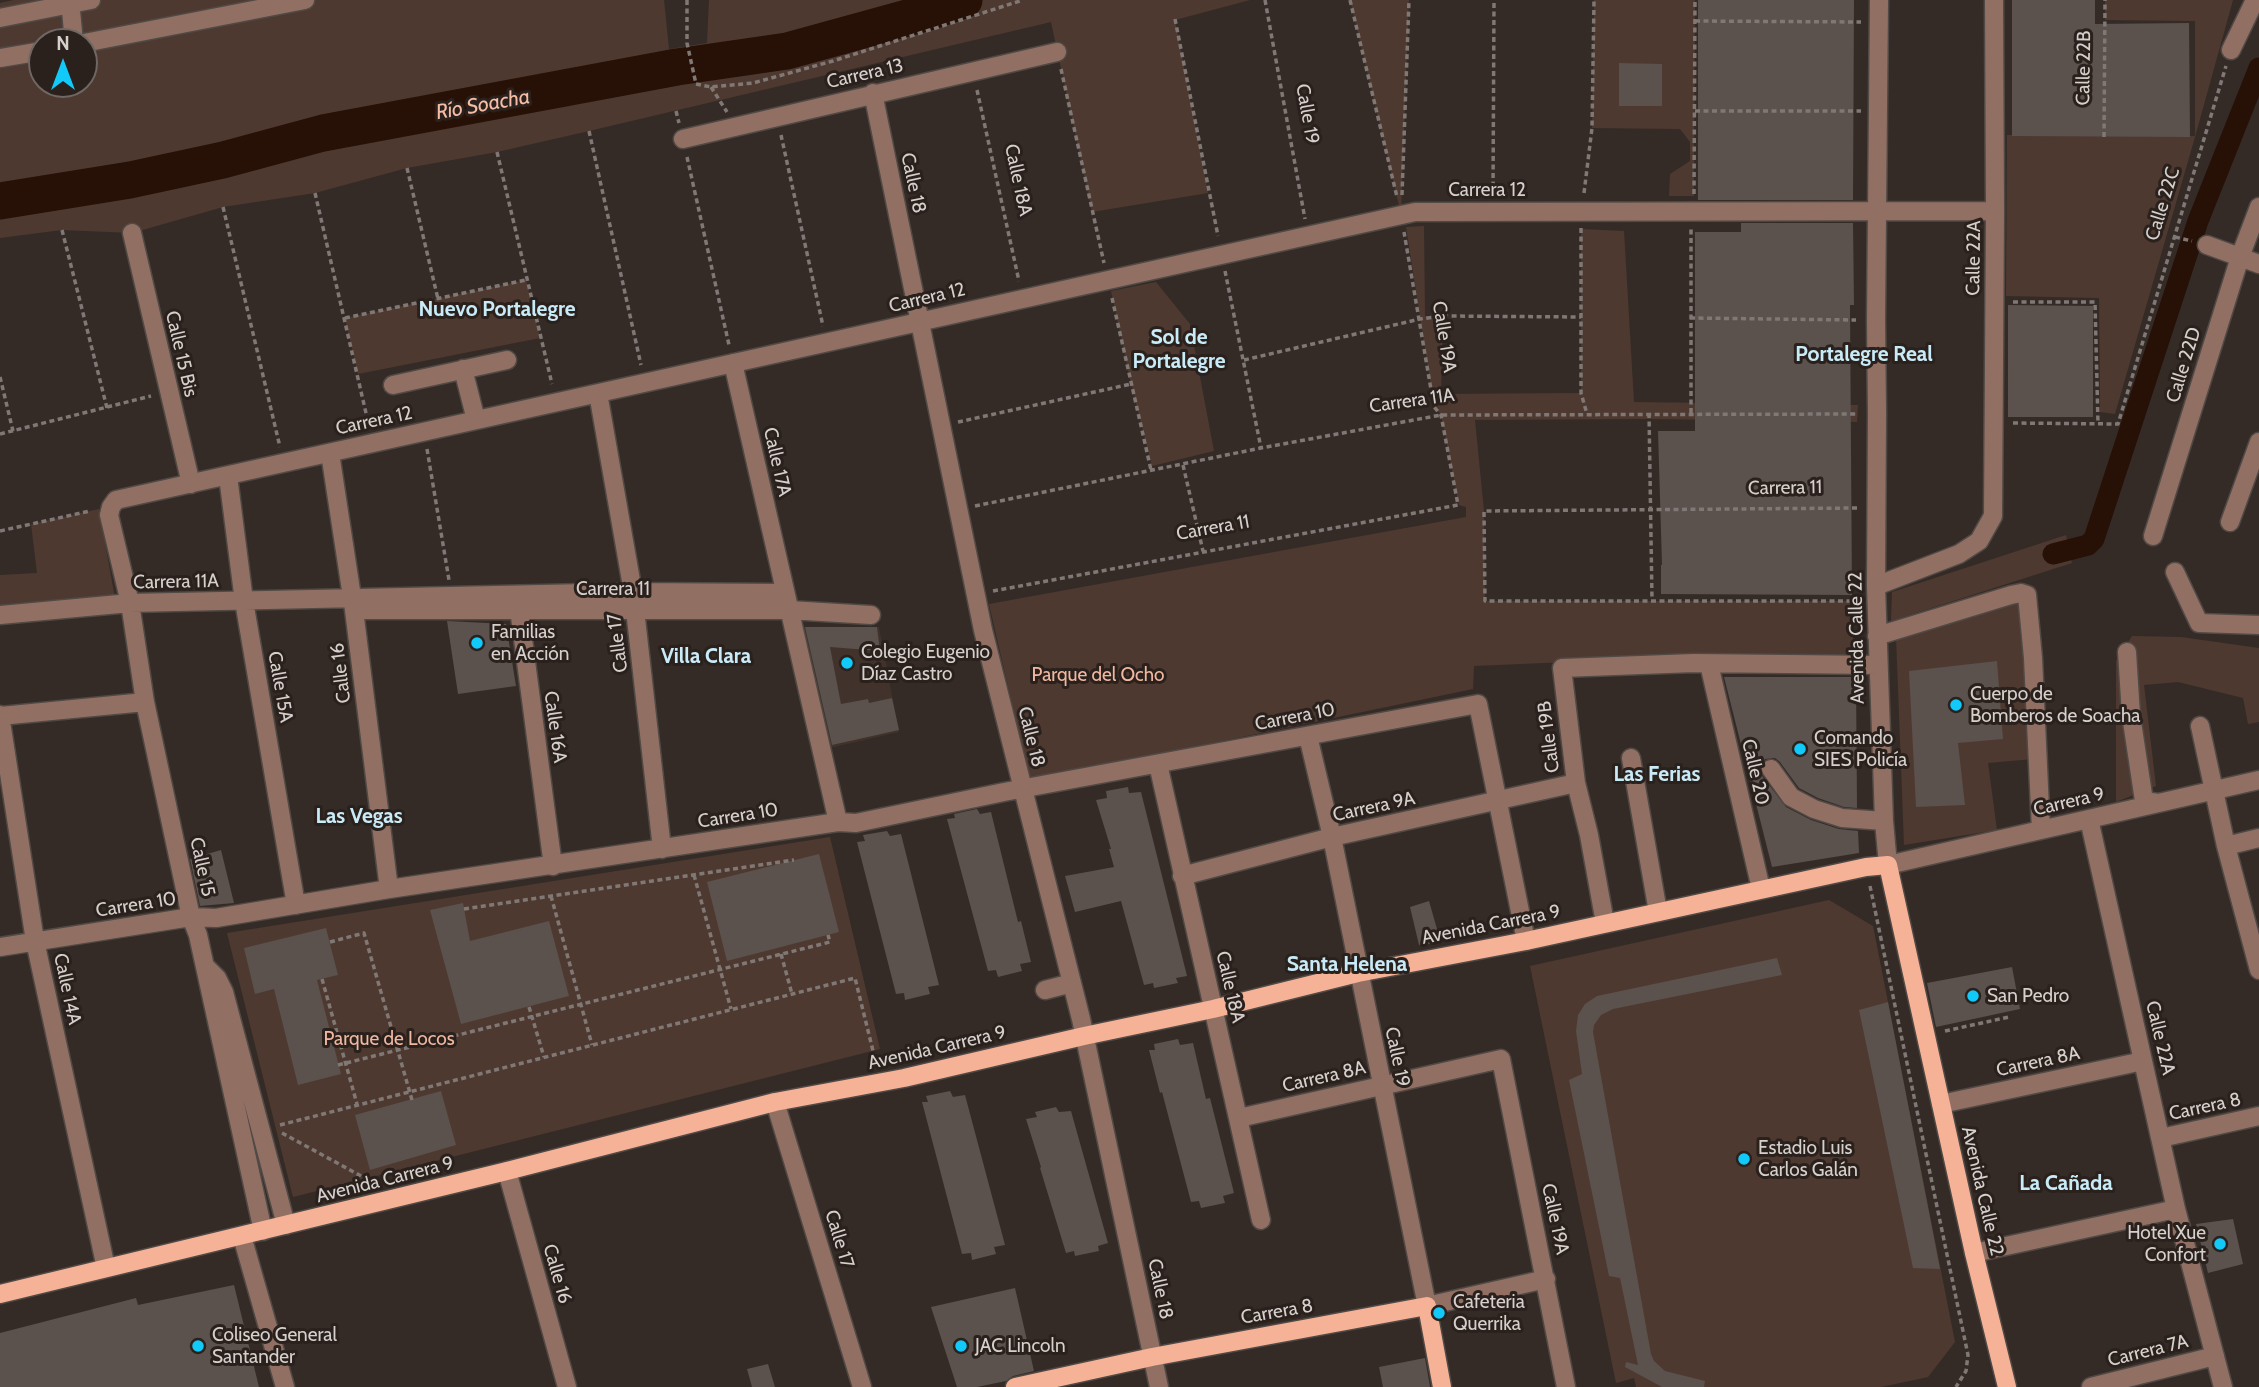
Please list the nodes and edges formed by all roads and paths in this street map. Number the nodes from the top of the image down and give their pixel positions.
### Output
1 (90, 0) edge
2 (304, 0) edge
3 (687, 0) edge
4 (1023, 0) edge
5 (1350, 0) edge
6 (1409, 0) edge
7 (1494, 0) edge
8 (1879, 0) edge
9 (1994, 0) edge
10 (2105, 0) edge
11 (2255, 0) edge
12 (1265, 1) edge
13 (70, 2) edge
14 (0, 18) edge
15 (1175, 19) dead end
16 (1695, 21) dead end
17 (1879, 22) junction
18 (73, 28) edge
19 (98, 40) edge
20 (2231, 50) joint
21 (1057, 52) dead end
22 (28, 53) edge
23 (0, 58) edge
24 (973, 71) junction
25 (711, 87) junction
26 (873, 93) junction
27 (676, 111) dead end
28 (1695, 111) dead end
29 (1879, 111) junction
30 (777, 116) junction
31 (736, 126) junction
32 (589, 131) dead end
33 (2104, 136) dead end
34 (683, 139) junction
35 (497, 152) dead end
36 (407, 168) dead end
37 (315, 192) dead end
38 (223, 207) dead end
39 (2259, 207) edge
40 (1493, 211) junction
41 (1878, 211) junction
42 (1995, 211) junction
43 (1401, 214) junction
44 (62, 230) dead end
45 (132, 233) dead end
46 (1308, 235) junction
47 (2207, 244) dead end
48 (1222, 254) junction
49 (2240, 257) junction
50 (2259, 264) edge
51 (526, 280) junction
52 (438, 299) junction
53 (1022, 299) junction
54 (1994, 302) junction
55 (1581, 317) dead end
56 (345, 318) junction
57 (1690, 318) dead end
58 (1420, 319) junction
59 (1876, 320) junction
60 (920, 321) junction
61 (827, 342) junction
62 (507, 360) dead end
63 (1244, 360) junction
64 (733, 363) junction
65 (463, 369) junction
66 (0, 377) edge
67 (645, 383) junction
68 (1131, 384) dead end
69 (393, 385) dead end
70 (168, 392) junction
71 (598, 393) junction
72 (557, 402) junction
73 (107, 408) junction
74 (1648, 413) junction
75 (1877, 413) junction
76 (1441, 415) junction
77 (476, 420) junction
78 (1993, 423) junction
79 (2098, 424) junction
80 (942, 425) junction
81 (13, 431) junction
82 (424, 432) junction
83 (0, 434) edge
84 (2259, 442) edge
85 (372, 443) junction
86 (1261, 447) junction
87 (330, 453) junction
88 (284, 463) junction
89 (1183, 465) junction
90 (228, 475) junction
91 (191, 484) junction
92 (1458, 505) joint
93 (111, 507) junction
94 (1877, 508) junction
95 (960, 510) junction
96 (1649, 510) junction
97 (2230, 522) dead end
98 (0, 531) edge
99 (2153, 536) dead end
100 (1203, 551) junction
101 (2175, 572) dead end
102 (977, 594) junction
103 (1876, 594) junction
104 (1652, 600) junction
105 (244, 601) junction
106 (634, 601) junction
107 (518, 602) junction
108 (787, 602) junction
109 (130, 603) junction
110 (453, 603) junction
111 (353, 604) junction
112 (0, 615) edge
113 (872, 615) dead end
114 (2259, 625) edge
115 (1877, 636) junction
116 (2127, 652) dead end
117 (1709, 664) junction
118 (1878, 665) junction
119 (145, 702) junction
120 (0, 715) edge
121 (2200, 726) dead end
122 (1308, 736) junction
123 (1631, 758) dead end
124 (1158, 764) junction
125 (1771, 769) dead end
126 (2259, 780) edge
127 (1576, 783) junction
128 (1022, 789) junction
129 (2213, 790) junction
130 (1496, 802) junction
131 (2158, 803) junction
132 (2089, 819) junction
133 (1884, 821) junction
134 (838, 822) junction
135 (2041, 830) junction
136 (1332, 838) junction
137 (2259, 838) edge
138 (2227, 846) junction
139 (662, 849) junction
140 (794, 860) dead end
141 (1888, 865) junction
142 (553, 866) junction
143 (694, 875) junction
144 (1182, 876) junction
145 (388, 889) junction
146 (1761, 889) junction
147 (1871, 890) dead end
148 (551, 896) junction
149 (296, 905) junction
150 (464, 909) dead end
151 (1658, 912) junction
152 (191, 918) junction
153 (1605, 923) junction
154 (828, 935) dead end
155 (35, 941) junction
156 (1526, 941) junction
157 (330, 942) dead end
158 (0, 947) edge
159 (780, 954) junction
160 (204, 966) junction
161 (720, 969) junction
162 (2259, 970) edge
163 (1359, 973) junction
164 (322, 979) dead end
165 (1072, 983) junction
166 (1045, 990) dead end
167 (792, 994) junction
168 (581, 1004) junction
169 (529, 1007) dead end
170 (731, 1009) junction
171 (1213, 1009) junction
172 (532, 1017) junction
173 (2009, 1017) dead end
174 (1926, 1035) junction
175 (1084, 1036) junction
176 (592, 1045) junction
177 (398, 1050) junction
178 (544, 1056) junction
179 (1501, 1059) joint
180 (2143, 1061) junction
181 (346, 1063) junction
182 (338, 1065) dead end
183 (877, 1068) dead end
184 (1381, 1086) junction
185 (410, 1090) junction
186 (412, 1100) dead end
187 (775, 1102) junction
188 (357, 1104) junction
189 (1941, 1104) junction
190 (2259, 1116) edge
191 (1239, 1118) junction
192 (2161, 1138) junction
193 (507, 1171) junction
194 (379, 1186) dead end
195 (2176, 1209) junction
196 (1261, 1220) dead end
197 (286, 1225) junction
198 (263, 1231) junction
199 (242, 1236) junction
200 (1974, 1253) junction
201 (106, 1268) junction
202 (1546, 1279) junction
203 (0, 1294) edge
204 (1427, 1306) junction
205 (2215, 1356) junction
206 (1152, 1357) junction
207 (2226, 1384) edge
208 (285, 1387) edge
209 (567, 1387) edge
210 (862, 1387) edge
211 (1015, 1387) edge
212 (1159, 1387) edge
213 (1442, 1387) edge
214 (1566, 1387) edge
215 (1956, 1387) edge
216 (2007, 1387) edge
217 (2091, 1387) edge

1 - 13 street
2 - 19 street
3 - 25 path
4 - 25 path
5 - 43 path, Calle 19A
6 - 43 path, Calle 19A
7 - 40 path
8 - 17 street, Avenida Calle 22
9 - 42 street, Calle 22A
10 - 33 path, Calle 22B
11 - 20 street
12 - 46 path, Calle 19
13 - 14 street
13 - 18 street
15 - 48 path
16 - 17 path
17 - 29 street, Avenida Calle 22
20 - 79 path, Calle 22C
21 - 24 street, Carrera 13
22 - 23 street
24 - 26 street, Carrera 13
24 - 53 path, Calle 18A
25 - 31 path
26 - 30 street, Carrera 13
26 - 60 street, Calle 18
27 - 34 path
28 - 29 path
29 - 41 street, Avenida Calle 22
30 - 31 street, Carrera 13
30 - 61 path
31 - 34 street, Carrera 13
32 - 67 path
34 - 64 path
35 - 51 path
36 - 52 path
37 - 56 path
38 - 88 path
39 - 49 street, Calle 22D
40 - 41 street, Carrera 12
40 - 43 street, Carrera 12
41 - 42 street, Carrera 12
41 - 59 street, Avenida Calle 22
42 - 54 street, Calle 22A
43 - 46 street, Carrera 12
43 - 58 path, Calle 19A
44 - 73 path
45 - 70 street, Calle 15 Bis
46 - 48 street, Carrera 12
47 - 49 street
48 - 53 street, Carrera 12
48 - 63 path
49 - 50 street
49 - 99 street, Calle 22D
51 - 52 path
51 - 72 path
52 - 56 path
53 - 60 street, Carrera 12
54 - 78 street, Calle 22A
54 - 79 path
55 - 58 path
56 - 85 path
57 - 59 path
58 - 63 path
58 - 76 path, Calle 19A
59 - 75 street, Avenida Calle 22
60 - 61 street, Carrera 12
60 - 80 street, Calle 18
61 - 64 street, Carrera 12
62 - 65 street
63 - 86 path
64 - 67 street, Carrera 12
64 - 108 street, Calle 17A
65 - 69 street
65 - 77 street
66 - 81 path
67 - 71 street, Carrera 12
68 - 80 path
70 - 73 path
70 - 91 street, Calle 15 Bis
71 - 72 street, Carrera 12
71 - 106 street, Calle 17
72 - 77 street, Carrera 12
73 - 81 path
74 - 75 path, Carrera 11A
74 - 76 path, Carrera 11A
74 - 96 path
75 - 94 street, Avenida Calle 22
76 - 86 path, Carrera 11A
76 - 92 path, Calle 19A
77 - 82 street, Carrera 12
78 - 79 path
78 - 103 street, Calle 22A
80 - 95 street, Calle 18
81 - 83 path
82 - 85 street, Carrera 12
82 - 110 path
84 - 97 street
85 - 87 street, Carrera 12
86 - 89 path, Carrera 11A
87 - 88 street, Carrera 12
87 - 111 street, Calle 16
88 - 90 street, Carrera 12
89 - 95 path, Carrera 11A
89 - 100 path
90 - 91 street, Carrera 12
90 - 105 street, Calle 15A
91 - 93 street, Carrera 12
92 - 100 path, Carrera 11
93 - 98 path
93 - 109 street, Calle 15
94 - 96 path, Carrera 11
94 - 103 street, Avenida Calle 22
95 - 102 street, Calle 18
96 - 104 path
96 - 104 path, Carrera 11
100 - 102 path, Carrera 11
101 - 114 street
102 - 128 street, Calle 18
103 - 104 path
103 - 115 street, Avenida Calle 22
105 - 109 street, Carrera 11A
105 - 111 street, Carrera 11A
105 - 149 street, Calle 15A
106 - 107 street, Carrera 11
106 - 108 street, Carrera 11
106 - 139 street, Calle 17
107 - 110 street, Carrera 11
107 - 142 street, Calle 16A
108 - 113 street, Carrera 11
108 - 134 street, Calle 17A
109 - 112 street, Carrera 11A
109 - 119 street, Calle 15
110 - 111 street, Carrera 11
111 - 145 street, Calle 16
115 - 118 street, Avenida Calle 22
115 - 135 street
116 - 131 street
117 - 118 street
117 - 127 street, Calle 19B
117 - 146 street, Calle 20
118 - 133 street, Avenida Calle 22
119 - 120 street
119 - 152 street, Calle 15
120 - 155 street, Calle 14A
121 - 129 street
122 - 124 street, Carrera 10
122 - 130 street, Carrera 10
122 - 136 street, Calle 19
123 - 151 street
124 - 128 street, Carrera 10
124 - 144 street, Calle 18A
125 - 133 street
126 - 129 street, Carrera 9
127 - 130 street, Carrera 9A
127 - 153 street, Calle 19B
128 - 134 street, Carrera 10
128 - 165 street, Calle 18
129 - 131 street, Carrera 9
129 - 138 street
130 - 136 street, Carrera 9A
130 - 156 street
131 - 132 street, Carrera 9
132 - 135 street, Carrera 9
132 - 180 street, Calle 22A
133 - 141 street, Avenida Calle 22
134 - 139 street, Carrera 10
135 - 141 street, Carrera 9
136 - 144 street, Carrera 9A
136 - 163 street, Calle 19
137 - 138 street
138 - 162 street
139 - 142 street, Carrera 10
140 - 143 path
141 - 146 main road, Avenida Carrera 9
141 - 174 main road, Avenida Calle 22
142 - 145 street, Carrera 10
143 - 148 path
143 - 161 path
144 - 171 street, Calle 18A
145 - 149 street, Carrera 10
146 - 151 main road, Avenida Carrera 9
147 - 215 path
148 - 150 path
148 - 168 path
149 - 152 street, Carrera 10
151 - 153 main road, Avenida Carrera 9
152 - 155 street, Carrera 10
152 - 160 street, Calle 15
153 - 156 main road, Avenida Carrera 9
154 - 159 path
155 - 158 street, Carrera 10
155 - 201 street, Calle 14A
156 - 163 main road, Avenida Carrera 9
157 - 177 path
159 - 161 path
159 - 167 path
160 - 197 street, Calle 15
160 - 198 street
161 - 168 path
161 - 170 path
163 - 171 main road, Avenida Carrera 9
163 - 184 street, Calle 19
164 - 181 path
165 - 166 street
165 - 175 street, Calle 18
167 - 170 path
167 - 183 path
168 - 172 path
168 - 176 path
169 - 172 path
170 - 176 path
171 - 175 main road, Avenida Carrera 9
171 - 191 street, Calle 18A
172 - 177 path
172 - 178 path
173 - 174 path
174 - 189 main road, Avenida Calle 22
175 - 187 main road, Avenida Carrera 9
175 - 206 street, Calle 18
176 - 178 path
177 - 181 path
177 - 185 path
178 - 185 path
179 - 184 street, Carrera 8A
179 - 202 street, Calle 19A
180 - 189 street, Carrera 8A
180 - 192 street, Calle 22A
181 - 182 path
181 - 188 path
184 - 191 street, Carrera 8A
184 - 204 street, Calle 19
185 - 186 path
185 - 188 path
187 - 193 main road, Avenida Carrera 9
187 - 210 street, Calle 17
188 - 194 path
189 - 200 main road, Avenida Calle 22
190 - 192 street, Carrera 8
191 - 196 street, Calle 18A
192 - 195 street, Calle 22A
193 - 197 main road, Avenida Carrera 9
193 - 209 street, Calle 16
195 - 200 street
195 - 205 street, Calle 22A
197 - 198 main road, Avenida Carrera 9
198 - 199 main road, Avenida Carrera 9
199 - 201 main road, Avenida Carrera 9
199 - 208 street
200 - 216 main road, Avenida Calle 22
201 - 203 main road, Avenida Carrera 9
202 - 204 street, Carrera 8
202 - 214 street, Calle 19A
204 - 206 main road, Carrera 8
204 - 213 main road, Calle 19
205 - 207 street, Calle 22A
205 - 217 street, Carrera 7A
206 - 211 main road, Carrera 8
206 - 212 street, Calle 18

